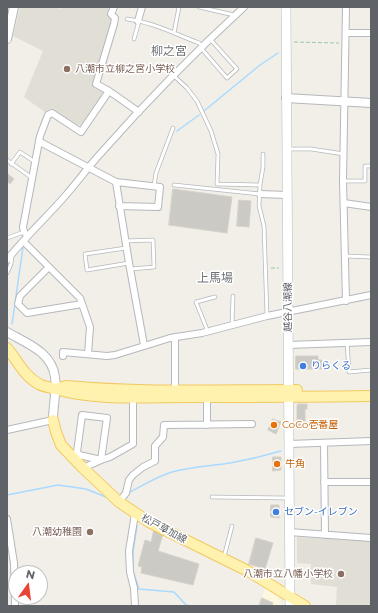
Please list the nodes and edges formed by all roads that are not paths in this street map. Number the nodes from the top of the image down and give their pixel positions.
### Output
1 (14, 7) edge
2 (114, 7) edge
3 (142, 7) edge
4 (179, 7) edge
5 (199, 7) edge
6 (244, 7) edge
7 (286, 7) edge
8 (346, 7) edge
9 (235, 15) junction
10 (127, 19) dead end
11 (138, 21) junction
12 (174, 33) junction
13 (346, 33) junction
14 (371, 33) edge
15 (134, 39) dead end
16 (210, 39) junction
17 (7, 40) edge
18 (202, 47) junction
19 (174, 75) junction
20 (109, 91) junction
21 (286, 98) junction
22 (345, 101) junction
23 (371, 103) edge
24 (139, 112) junction
25 (173, 128) dead end
26 (40, 142) junction
27 (286, 149) junction
28 (263, 154) dead end
29 (344, 154) junction
30 (7, 160) edge
31 (35, 162) junction
32 (11, 164) junction
33 (371, 166) edge
34 (88, 167) junction
35 (32, 178) junction
36 (343, 181) junction
37 (116, 182) junction
38 (174, 185) dead end
39 (260, 185) junction
40 (154, 186) junction
41 (260, 194) junction
42 (287, 196) junction
43 (344, 203) junction
44 (119, 206) junction
45 (371, 207) edge
46 (25, 237) junction
47 (7, 238) edge
48 (125, 241) junction
49 (126, 248) junction
50 (13, 253) junction
51 (345, 256) junction
52 (371, 257) edge
53 (7, 260) edge
54 (130, 266) junction
55 (49, 268) junction
56 (7, 272) edge
57 (371, 295) edge
58 (215, 296) dead end
59 (233, 296) dead end
60 (346, 301) junction
61 (82, 304) junction
62 (288, 313) junction
63 (267, 316) junction
64 (232, 325) junction
65 (7, 332) edge
66 (208, 332) junction
67 (175, 337) junction
68 (347, 342) junction
69 (371, 342) edge
70 (144, 345) junction
71 (288, 345) junction
72 (7, 348) edge
73 (88, 354) junction
74 (63, 356) dead end
75 (371, 370) edge
76 (55, 389) junction
77 (175, 390) junction
78 (371, 390) edge
79 (289, 394) junction
80 (371, 396) edge
81 (133, 397) junction
82 (207, 397) junction
83 (53, 420) junction
84 (252, 424) dead end
85 (207, 425) junction
86 (7, 430) edge
87 (371, 441) edge
88 (324, 443) junction
89 (289, 444) junction
90 (101, 460) junction
91 (83, 468) junction
92 (324, 482) junction
93 (371, 482) edge
94 (212, 497) dead end
95 (289, 498) junction
96 (119, 502) junction
97 (135, 514) junction
98 (7, 518) edge
99 (232, 526) dead end
100 (289, 532) junction
101 (325, 535) junction
102 (371, 538) edge
103 (224, 559) junction
104 (290, 601) edge
105 (15, 606) edge
106 (135, 606) edge
107 (305, 606) edge

1 - 17 street
2 - 20 street
3 - 11 street
4 - 12 lane
5 - 9 lane
6 - 9 street
7 - 21 main road, 越谷八潮線
8 - 13 street
9 - 16 street
10 - 11 lane
11 - 12 lane
11 - 15 lane
12 - 18 lane
13 - 14 street
13 - 22 street
16 - 18 street
16 - 18 lane
18 - 19 street
19 - 24 street
19 - 39 lane
20 - 24 street
20 - 26 street
21 - 22 street
21 - 27 main road, 越谷八潮線
22 - 23 street
22 - 29 street
24 - 34 street
25 - 40 lane
26 - 31 street
26 - 34 street
27 - 29 lane
27 - 42 main road, 越谷八潮線
28 - 39 lane
29 - 36 street
30 - 32 lane
31 - 32 lane
31 - 35 street
32 - 35 lane
33 - 36 lane
34 - 37 street
34 - 46 street
35 - 46 street
36 - 43 street
37 - 40 street
37 - 44 street
38 - 41 lane
39 - 41 lane
40 - 44 street
41 - 42 street
41 - 63 lane
42 - 62 main road, 越谷八潮線
43 - 45 street
43 - 51 street
44 - 48 street
46 - 47 lane
46 - 50 street
46 - 55 street
48 - 49 street
48 - 54 lane
49 - 54 street
49 - 54 lane
50 - 53 street
50 - 56 lane
51 - 52 lane
51 - 60 street
54 - 70 street
55 - 61 street
55 - 61 street
57 - 60 street
58 - 66 lane
59 - 64 lane
60 - 62 street
61 - 73 street
62 - 63 street
62 - 71 main road, 越谷八潮線
63 - 64 street
64 - 66 street
65 - 76 street
66 - 67 street
67 - 70 street
67 - 77 street
68 - 69 street
68 - 71 street
68 - 75 lane
70 - 73 street
71 - 79 main road, 越谷八潮線
72 - 76 main road
73 - 74 street
76 - 77 main road
76 - 81 main road
76 - 83 street
77 - 79 main road
78 - 79 main road
79 - 80 main road
79 - 82 main road
79 - 89 main road, 越谷八潮線
81 - 82 main road
81 - 90 street
82 - 85 street
83 - 86 street
83 - 91 main road, 松戸草加線
84 - 85 street
85 - 96 street
87 - 88 street
88 - 89 street
88 - 92 street
89 - 95 main road, 越谷八潮線
90 - 90 street
90 - 91 street
91 - 96 main road, 松戸草加線
92 - 93 street
92 - 101 street
94 - 95 lane
95 - 100 main road, 越谷八潮線
96 - 97 main road, 松戸草加線
97 - 103 main road, 松戸草加線
97 - 106 street
98 - 105 street
99 - 103 lane
100 - 101 street
100 - 104 main road, 越谷八潮線
101 - 102 street
103 - 104 main road, 松戸草加線
104 - 107 main road, 松戸草加線

